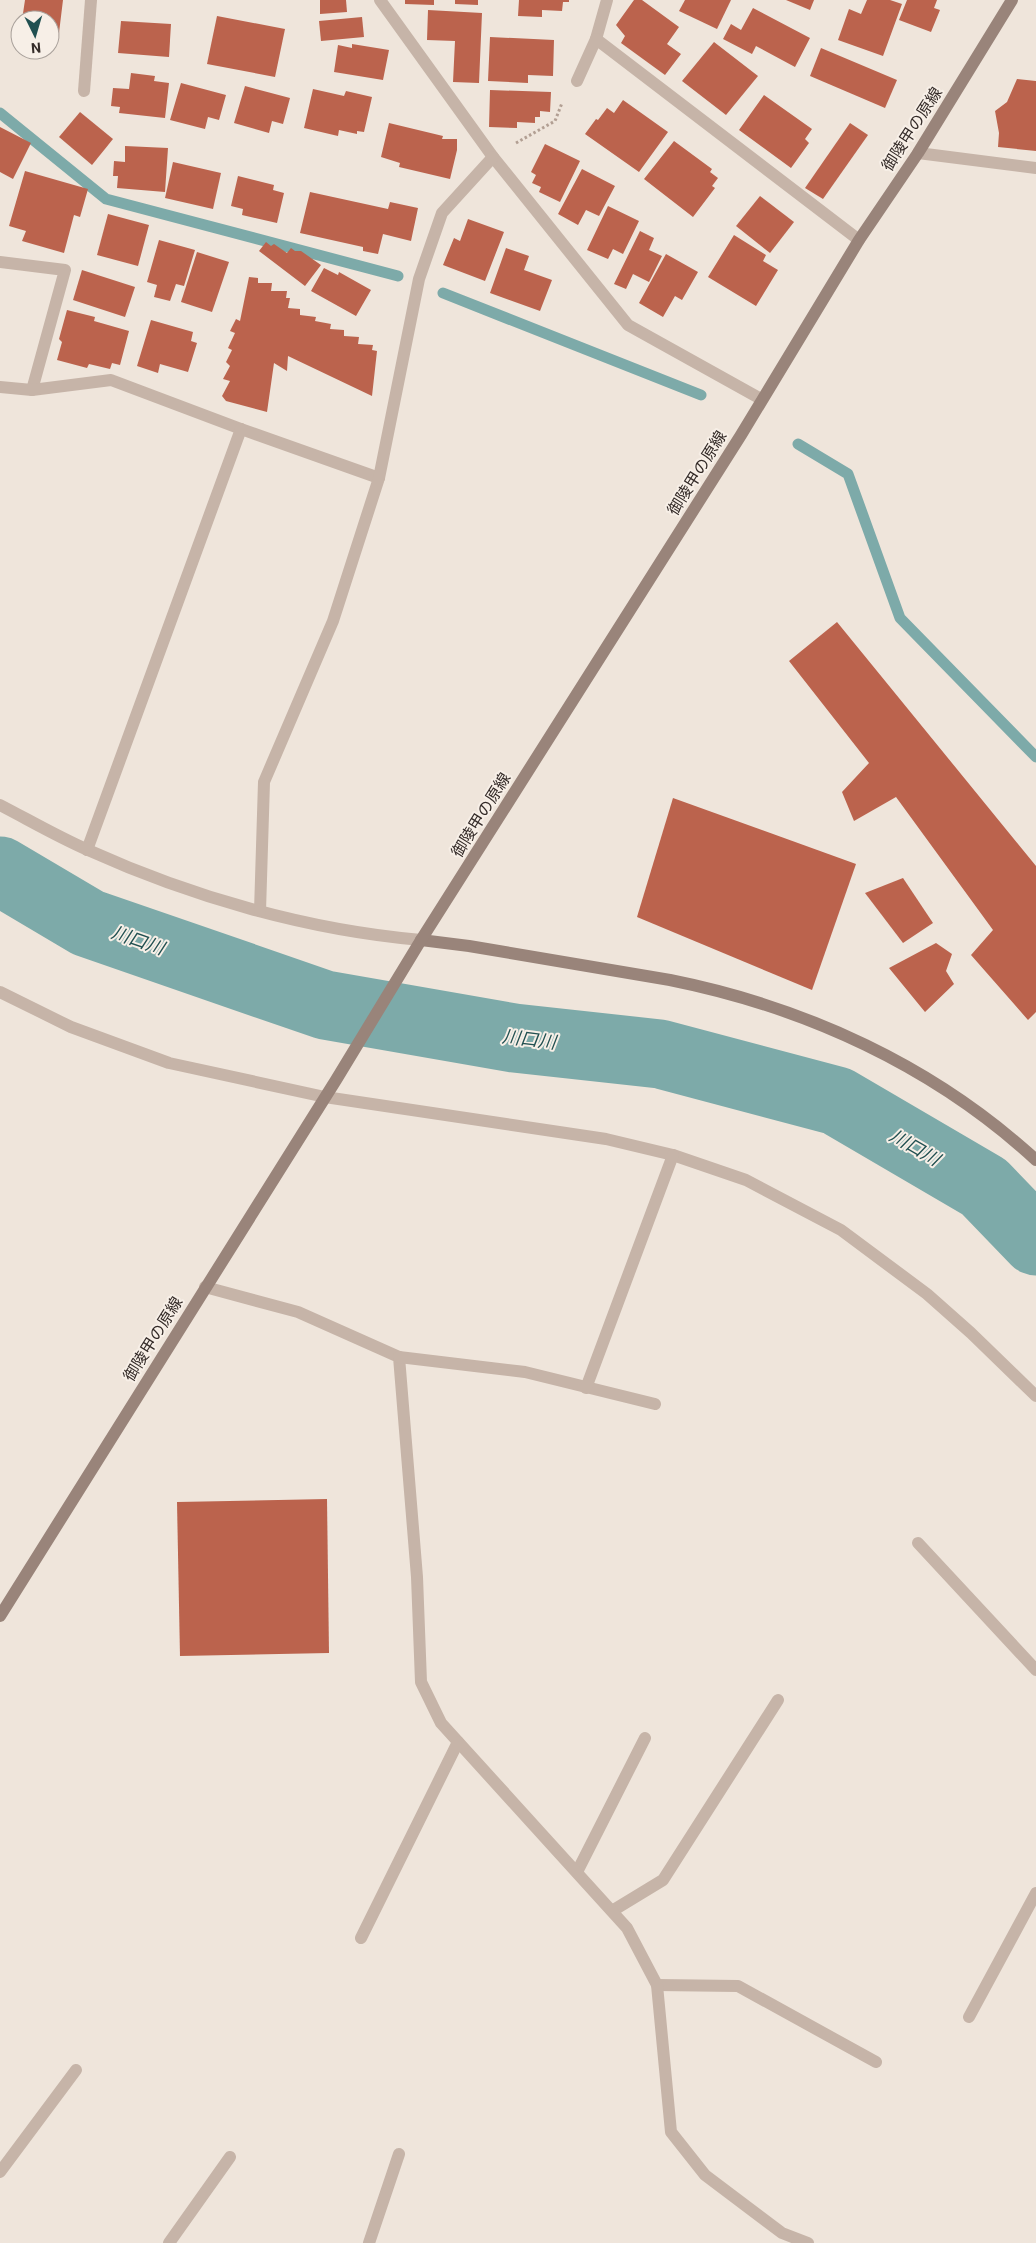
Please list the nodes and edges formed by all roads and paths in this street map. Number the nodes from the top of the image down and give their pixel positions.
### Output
1 (91, 0) edge
2 (380, 0) edge
3 (607, 0) edge
4 (1012, 0) edge
5 (596, 38) junction
6 (577, 81) joint
7 (84, 91) dead end
8 (918, 153) junction
9 (493, 157) junction
10 (1036, 168) edge
11 (859, 240) junction
12 (0, 262) edge
13 (0, 387) edge
14 (32, 390) junction
15 (762, 399) junction
16 (241, 429) junction
17 (379, 478) junction
18 (0, 805) edge
19 (87, 850) junction
20 (260, 911) junction
21 (421, 940) junction
22 (0, 992) edge
23 (325, 1097) junction
24 (673, 1155) junction
25 (1036, 1160) edge
26 (205, 1287) junction
27 (399, 1357) junction
28 (586, 1388) junction
29 (1036, 1396) edge
30 (655, 1404) dead end
31 (918, 1543) dead end
32 (0, 1616) edge
33 (1036, 1670) edge
34 (778, 1700) dead end
35 (646, 1738) dead end
36 (458, 1742) junction
37 (577, 1872) junction
38 (1036, 1892) edge
39 (612, 1911) junction
40 (361, 1938) dead end
41 (657, 1985) junction
42 (969, 2017) dead end
43 (876, 2062) dead end
44 (76, 2070) dead end
45 (400, 2154) dead end
46 (230, 2157) dead end
47 (0, 2172) edge
48 (782, 2233) junction
49 (169, 2243) edge
50 (370, 2243) edge
51 (772, 2243) edge
52 (808, 2243) edge

1 - 7 street
2 - 9 street
3 - 5 street
4 - 8 street, 御陵甲の原線
5 - 6 street
5 - 11 street
6 - 9 path
8 - 10 street
8 - 11 street, 御陵甲の原線
9 - 15 street
9 - 17 street
11 - 15 street, 御陵甲の原線
12 - 14 street
13 - 14 street
14 - 16 street
15 - 21 street, 御陵甲の原線
16 - 17 street
16 - 19 street
17 - 20 street
18 - 19 street
19 - 20 street
20 - 21 street
21 - 23 street, 御陵甲の原線
21 - 25 street
22 - 23 street
23 - 24 street
23 - 26 street, 御陵甲の原線
24 - 28 street
24 - 29 street
26 - 27 street
26 - 32 street, 御陵甲の原線
27 - 28 street
27 - 36 street
28 - 30 street
31 - 33 street
34 - 39 street
35 - 37 street
36 - 37 street
36 - 40 street
37 - 39 street
38 - 42 street
39 - 41 street
41 - 43 street
41 - 48 street
44 - 47 street
45 - 50 street
46 - 49 street
48 - 51 street
48 - 52 street

